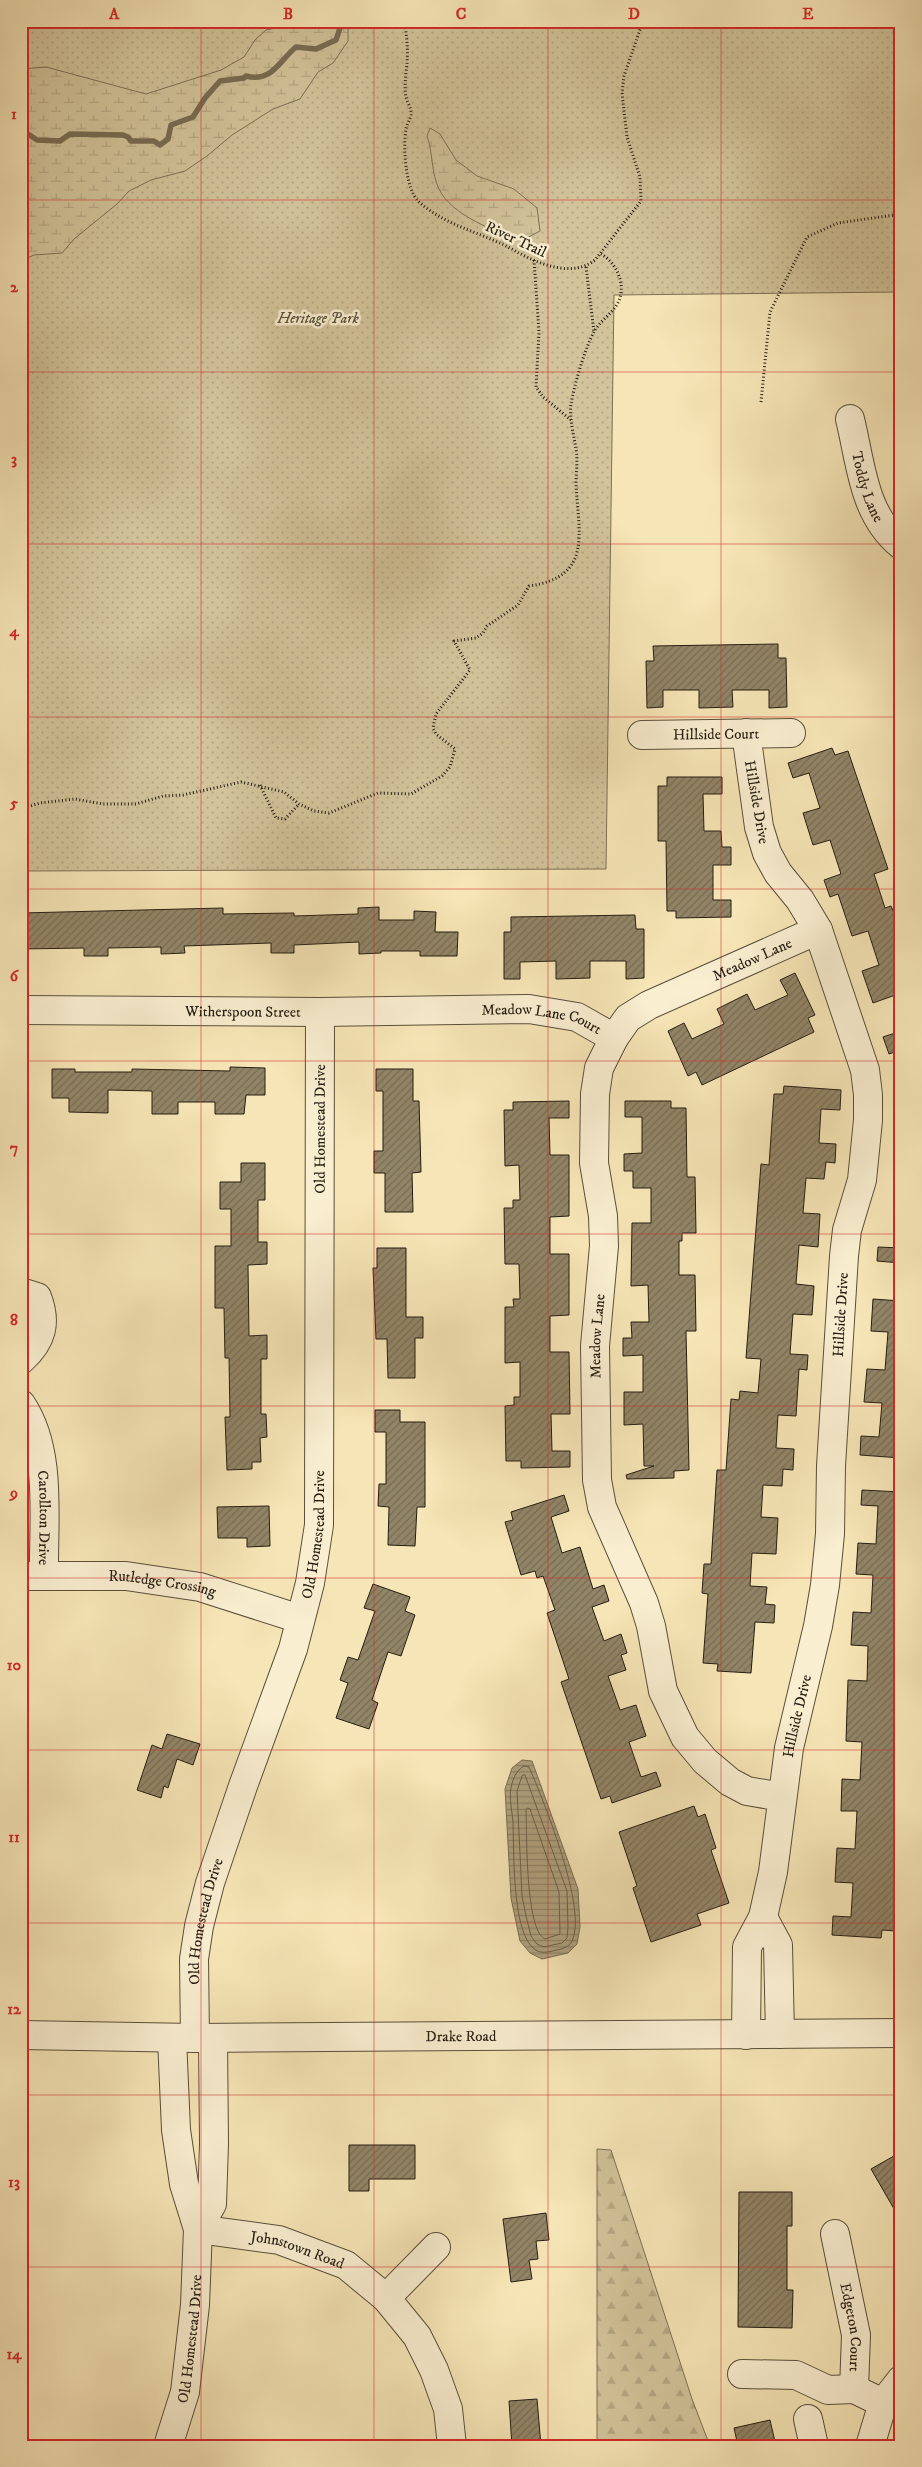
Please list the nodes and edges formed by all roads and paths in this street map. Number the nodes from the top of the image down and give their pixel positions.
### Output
1 (97, 21) edge
2 (144, 21) edge
3 (404, 21) edge
4 (643, 21) edge
5 (901, 214) edge
6 (601, 254) junction
7 (534, 260) junction
8 (586, 267) junction
9 (594, 332) junction
10 (761, 402) dead end
11 (850, 419) dead end
12 (571, 420) junction
13 (901, 546) edge
14 (791, 733) dead end
15 (746, 734) junction
16 (642, 735) dead end
17 (259, 785) junction
18 (299, 804) junction
19 (21, 809) edge
20 (818, 930) junction
21 (466, 1009) joint
22 (21, 1010) edge
23 (320, 1012) junction
24 (614, 1038) junction
25 (21, 1292) edge
26 (21, 1360) edge
27 (21, 1404) edge
28 (33, 1576) edge
29 (300, 1619) junction
30 (782, 1797) junction
31 (763, 1917) junction
32 (901, 2033) edge
33 (780, 2034) junction
34 (21, 2035) edge
35 (746, 2035) junction
36 (194, 2038) junction
37 (198, 2229) junction
38 (835, 2234) dead end
39 (436, 2248) dead end
40 (386, 2298) junction
41 (742, 2374) dead end
42 (901, 2380) edge
43 (854, 2389) junction
44 (883, 2403) junction
45 (808, 2419) dead end
46 (168, 2446) edge
47 (452, 2446) edge
48 (814, 2446) edge
49 (870, 2446) edge

1 - 2 path
3 - 7 path, River Trail
4 - 6 path
5 - 10 path
6 - 8 path
6 - 9 path
7 - 8 path, River Trail
7 - 12 path
8 - 9 path
9 - 12 path
11 - 13 street, Toddy Lane
12 - 18 path
14 - 15 street, Hillside Court
15 - 16 street, Hillside Court
15 - 20 street, Hillside Drive
17 - 18 path
17 - 18 path
17 - 19 path
20 - 24 street, Meadow Lane
20 - 30 street, Hillside Drive
21 - 23 street, Witherspoon Street
21 - 24 street, Meadow Lane Court
22 - 23 street, Witherspoon Street
23 - 29 street, Old Homestead Drive
24 - 30 street, Meadow Lane
25 - 26 street
27 - 28 street, Carollton Drive
28 - 29 street, Rutledge Crossing
29 - 36 street, Old Homestead Drive
30 - 31 street, Hillside Drive
31 - 33 street
31 - 35 street, Hillside Drive
32 - 33 street, Drake Road
33 - 35 street, Drake Road
34 - 36 street, Drake Road
35 - 36 street, Drake Road
36 - 37 street, Old Homestead Drive
36 - 37 street, Old Homestead Drive
37 - 40 street, Johnstown Road
37 - 46 street, Old Homestead Drive
38 - 43 street, Edgeton Court
39 - 40 street
40 - 47 street, Johnstown Road
41 - 43 street
42 - 44 street
43 - 44 street, Edgeton Court
44 - 49 street
45 - 48 street

